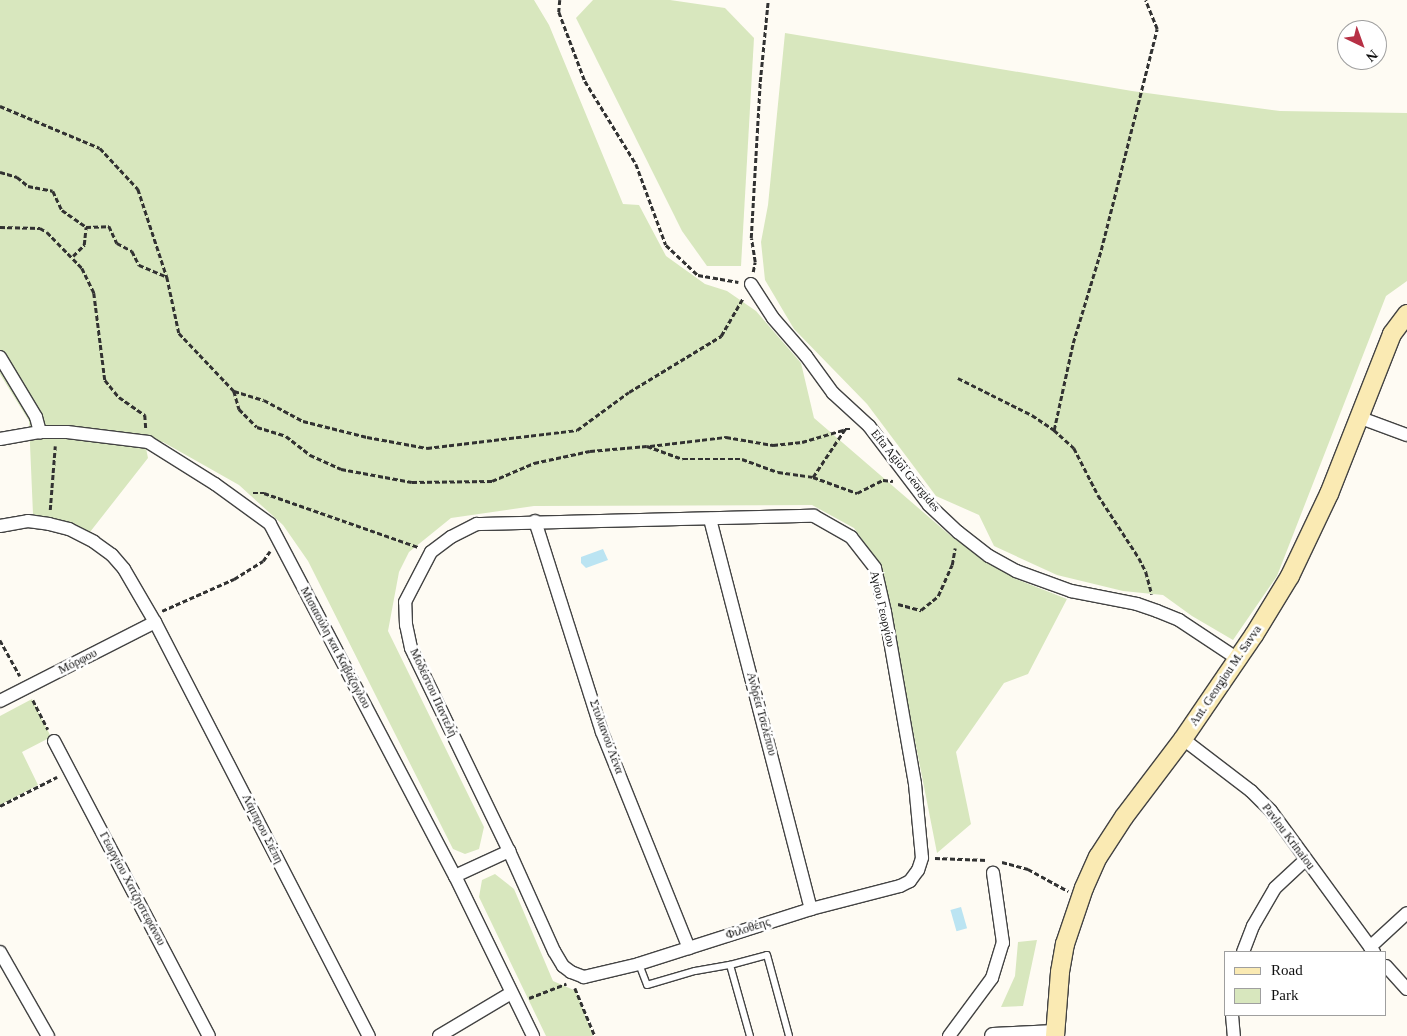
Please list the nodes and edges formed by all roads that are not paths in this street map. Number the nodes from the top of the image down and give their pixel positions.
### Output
1 (751, 284) road end
2 (1407, 314) edge
3 (0, 357) edge
4 (1358, 417) junction
5 (40, 432) junction
6 (1407, 436) edge
7 (0, 439) edge
8 (710, 519) junction
9 (535, 522) junction
10 (0, 526) edge
11 (153, 618) junction
12 (1238, 659) junction
13 (0, 701) edge
14 (1184, 739) junction
15 (54, 741) dead end
16 (509, 851) junction
17 (922, 858) joint
18 (1305, 860) junction
19 (992, 873) dead end
20 (455, 876) junction
21 (812, 909) junction
22 (1407, 913) edge
23 (689, 948) junction
24 (1372, 950) edge
25 (1242, 951) edge
26 (0, 952) edge
27 (639, 964) junction
28 (730, 965) junction
29 (563, 966) joint
30 (1387, 967) edge
31 (1407, 989) edge
32 (513, 998) junction
33 (1232, 1016) edge
34 (1055, 1034) edge
35 (48, 1036) edge
36 (209, 1036) edge
37 (369, 1036) edge
38 (439, 1036) edge
39 (533, 1036) edge
40 (750, 1036) edge
41 (789, 1036) edge
42 (949, 1036) edge
43 (993, 1036) edge
44 (1234, 1036) edge

1 - 12 street, Efta Agioi Georgides
2 - 4 main road, Ant. Georgiou M. Savva
3 - 5 street
4 - 6 street
4 - 12 main road, Ant. Georgiou M. Savva
5 - 7 street, Μισιαούλη και Καβάζογλου
5 - 20 street, Μισιαούλη και Καβάζογλου
8 - 9 street, Αγίου Γεωργίου
8 - 17 street, Αγίου Γεωργίου
8 - 21 street, Ανδρέα Τσελέπου
9 - 16 street, Μοδέστου Παντελή
9 - 23 street, Στυλιανού Λένα
10 - 11 street, Λάμπρου Σιέπη
11 - 13 street, Μόρφου
11 - 37 street, Λάμπρου Σιέπη
12 - 14 main road, Ant. Georgiou M. Savva
14 - 18 street, Pavlou Krinaiou
14 - 34 main road, Ant. Georgiou M. Savva
15 - 36 street, Γεωργίου Χατζηστεφάνου
16 - 20 street
16 - 29 street, Μοδέστου Παντελή
17 - 21 street, Φιλοθέης
18 - 24 street, Pavlou Krinaiou
18 - 25 street
19 - 42 street
20 - 32 street, Μισιαούλη και Καβάζογλου
21 - 23 street, Φιλοθέης
22 - 24 street
23 - 27 street, Φιλοθέης
26 - 35 street
27 - 28 lane
27 - 29 street, Φιλοθέης
28 - 40 lane
28 - 41 lane
30 - 31 street
32 - 38 street
32 - 39 street, Μισιαούλη και Καβάζογλου
33 - 44 street
34 - 43 street

